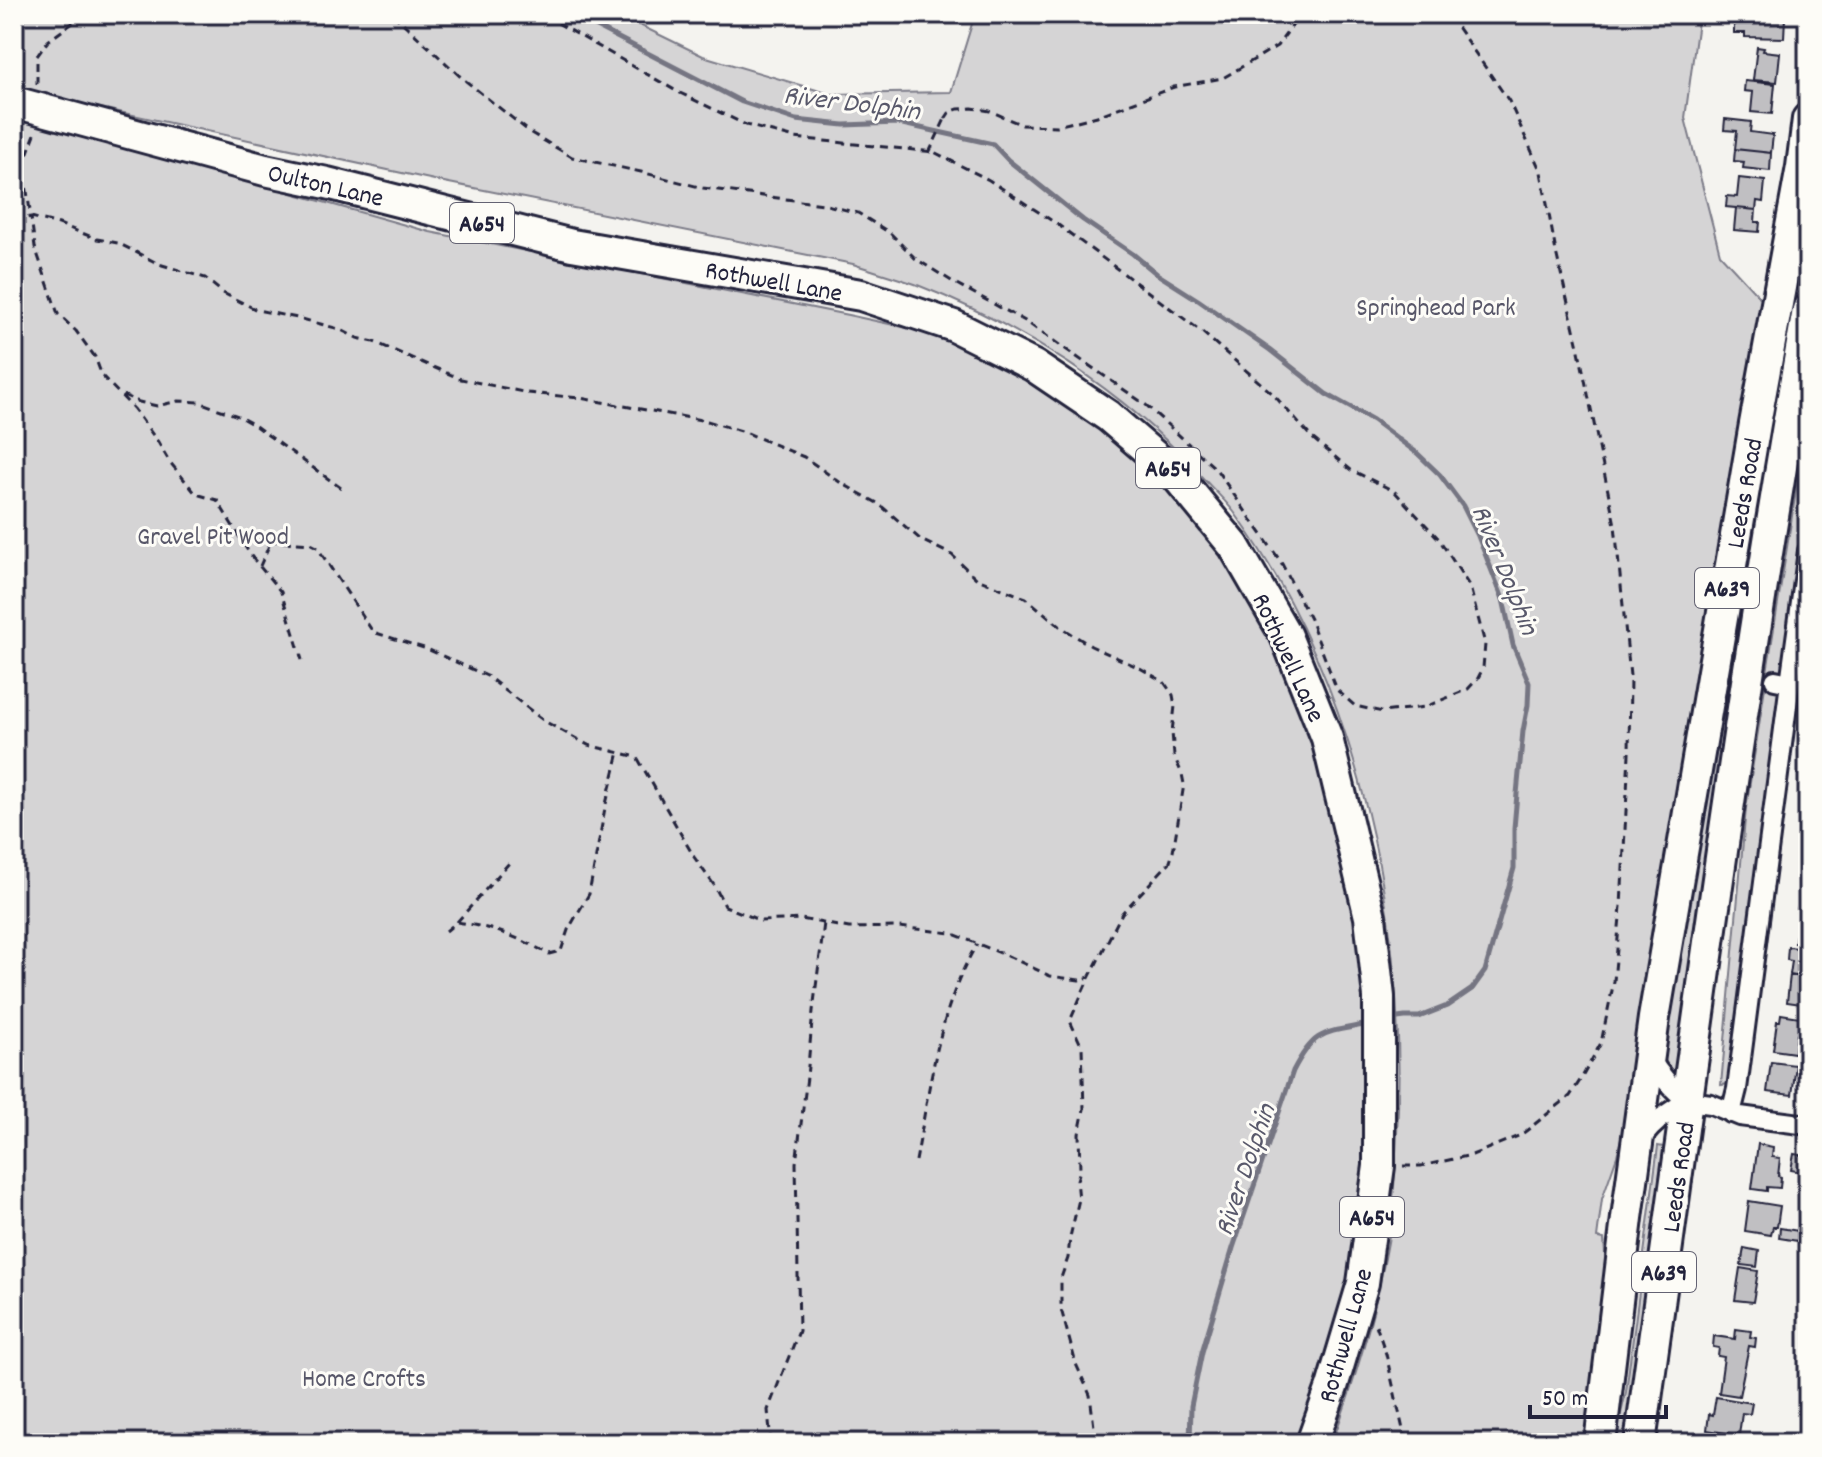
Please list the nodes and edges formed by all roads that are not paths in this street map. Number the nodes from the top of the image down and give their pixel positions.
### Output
1 (29, 101) edge
2 (1808, 119) edge
3 (639, 257) joint
4 (1808, 310) edge
5 (1808, 551) edge
6 (1649, 1057) junction
7 (1688, 1101) junction
8 (1731, 1113) junction
9 (1808, 1125) edge
10 (1637, 1143) junction
11 (1312, 1443) edge
12 (1600, 1443) edge
13 (1640, 1443) edge

1 - 3 main road, Oulton Lane / A654
2 - 6 main road, Leeds Road / A639
3 - 11 main road, Rothwell Lane / A654
4 - 7 main road, Leeds Road / A639
5 - 8 street, Leeds Road
6 - 7 street, Leeds Road
6 - 10 main road, Leeds Road / A639
7 - 8 street
7 - 10 street, Leeds Road
7 - 13 main road, Leeds Road / A639
8 - 9 street
10 - 12 main road, Leeds Road / A639

